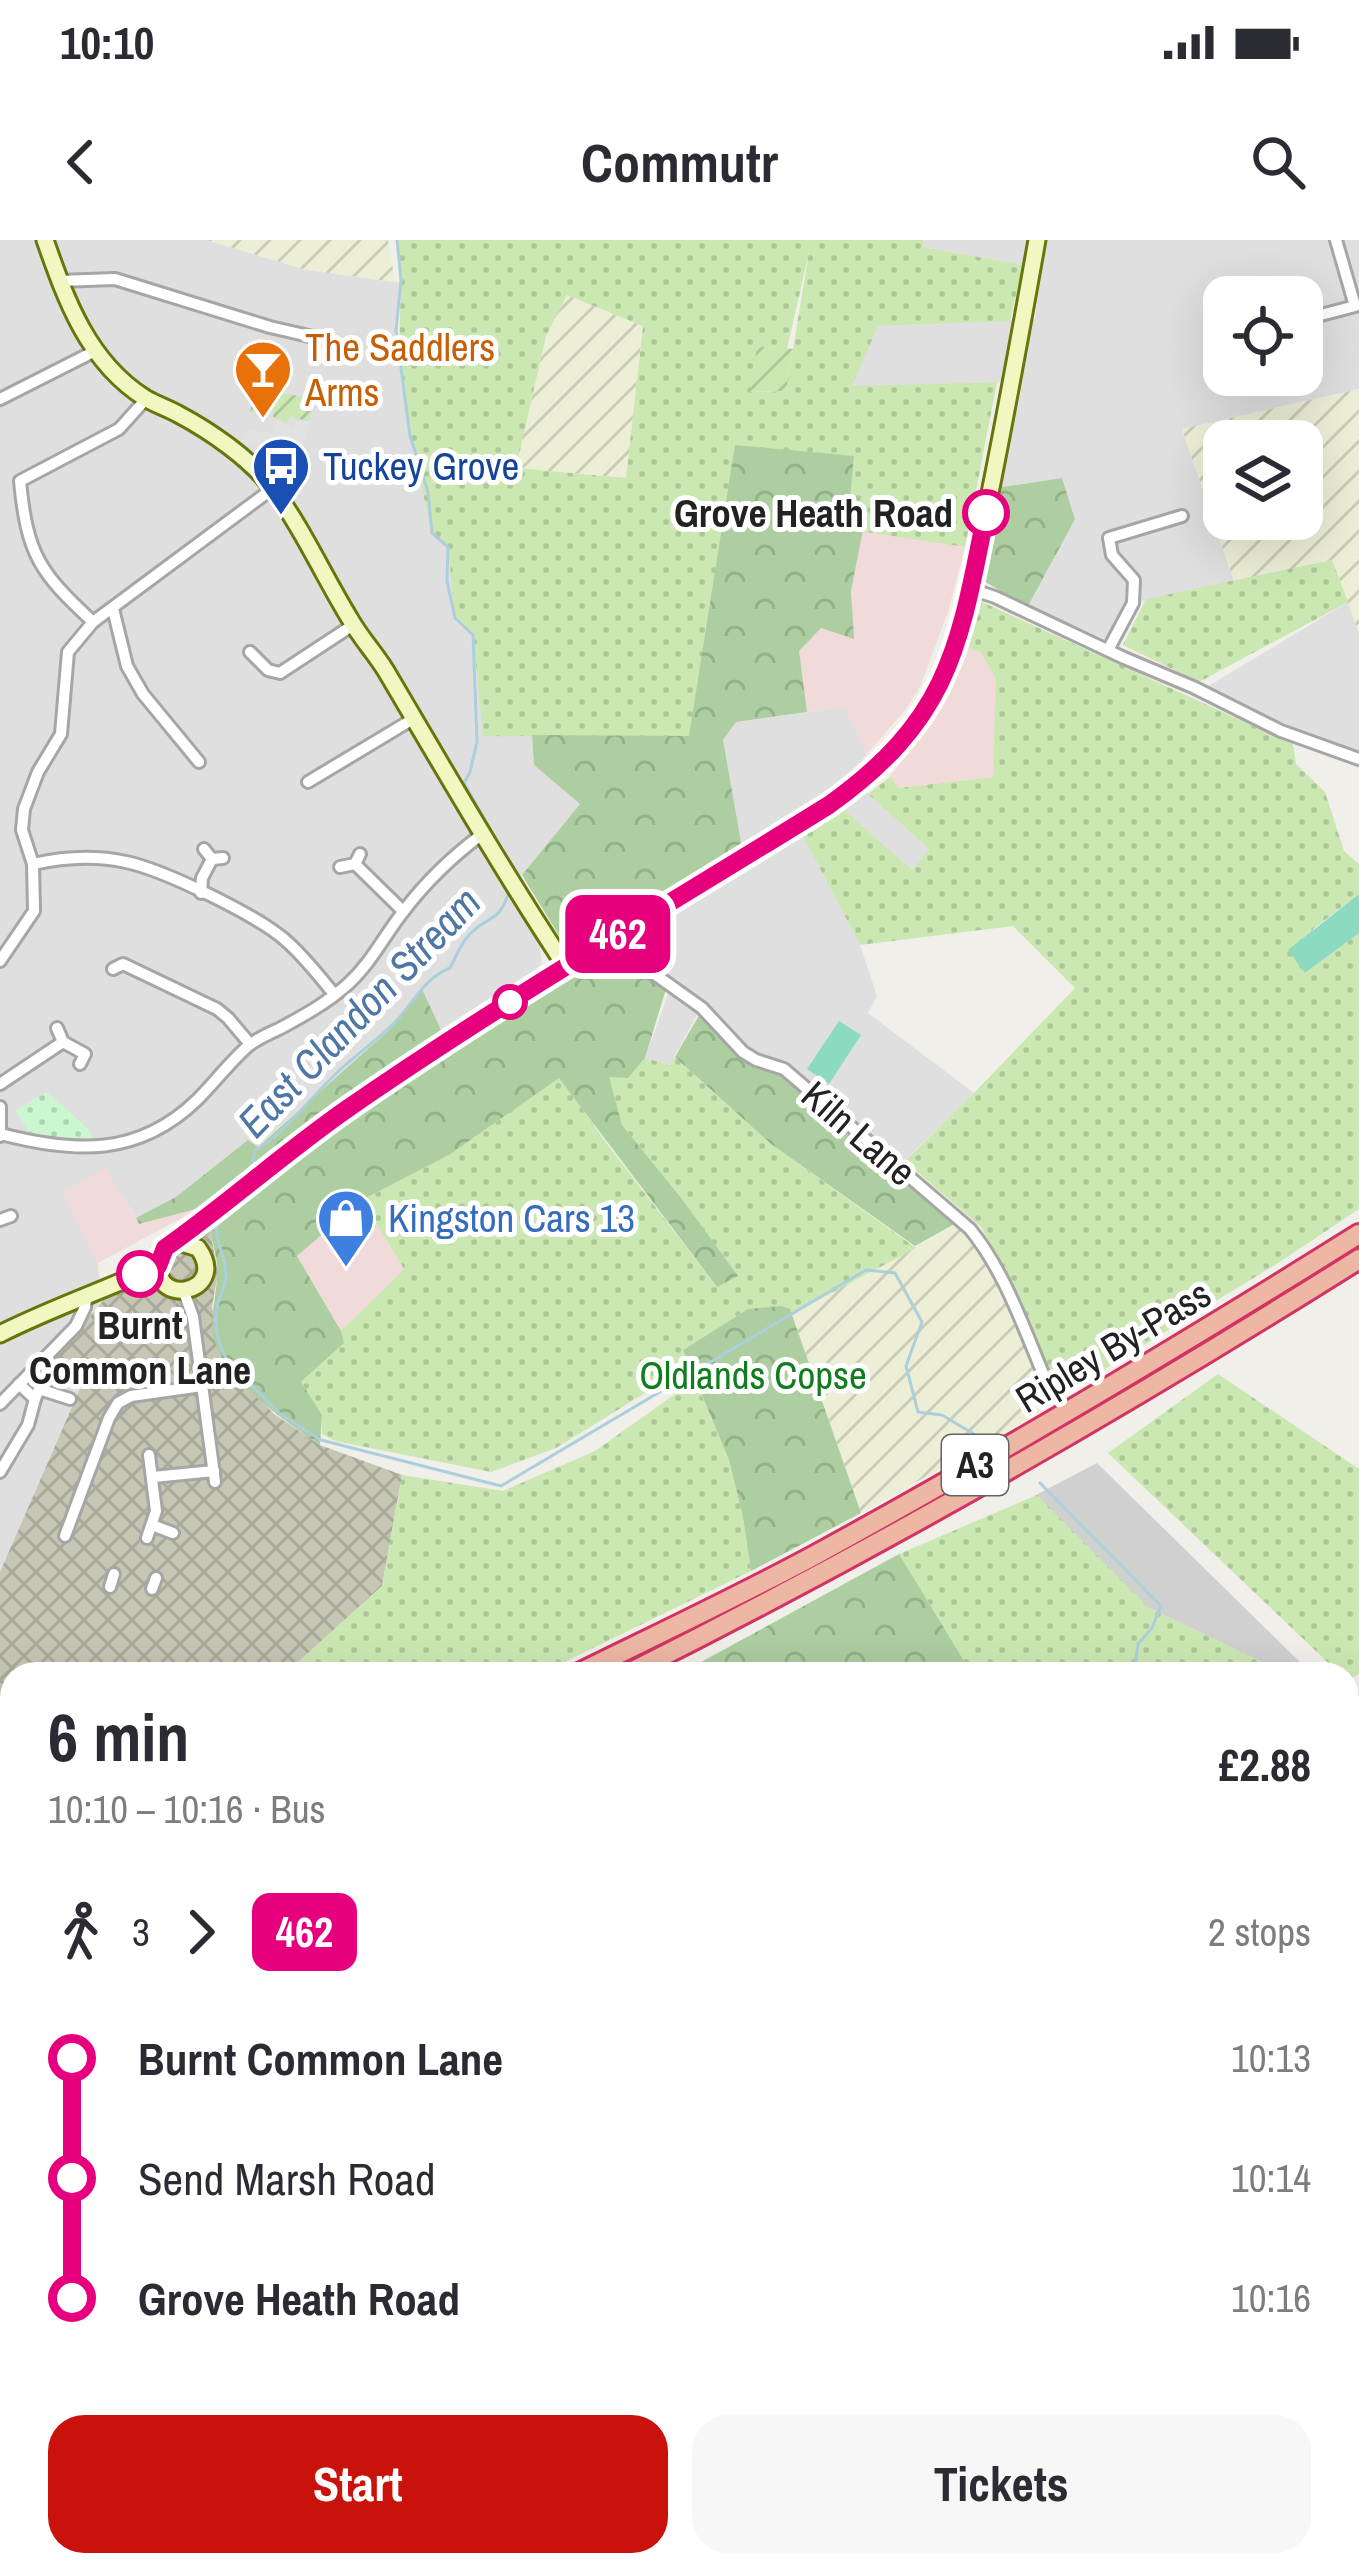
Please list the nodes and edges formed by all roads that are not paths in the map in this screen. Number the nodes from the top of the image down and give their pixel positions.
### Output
1 (45, 240) edge
2 (1037, 240) edge
3 (1336, 240) edge
4 (59, 281) junction
5 (1357, 306) edge
6 (1323, 315) edge
7 (326, 340) dead end
8 (94, 351) junction
9 (146, 398) junction
10 (0, 399) edge
11 (272, 488) junction
12 (1182, 516) dead end
13 (971, 589) junction
14 (113, 609) junction
15 (93, 622) junction
16 (353, 625) junction
17 (1108, 650) junction
18 (250, 652) dead end
19 (413, 719) junction
20 (1359, 759) edge
21 (199, 762) dead end
22 (308, 782) dead end
23 (481, 835) junction
24 (213, 855) dead end
25 (33, 864) junction
26 (340, 867) dead end
27 (201, 892) junction
28 (403, 911) junction
29 (608, 940) junction
30 (127, 951) dead end
31 (0, 961) edge
32 (566, 967) junction
33 (334, 994) junction
34 (57, 1028) dead end
35 (63, 1042) junction
36 (250, 1044) junction
37 (80, 1064) dead end
38 (0, 1084) edge
39 (0, 1107) edge
40 (1, 1135) edge
41 (212, 1212) junction
42 (1359, 1234) edge
43 (178, 1241) junction
44 (202, 1253) junction
45 (1359, 1259) edge
46 (158, 1266) junction
47 (166, 1285) junction
48 (113, 1286) junction
49 (190, 1289) junction
50 (87, 1294) junction
51 (69, 1302) junction
52 (0, 1334) edge
53 (62, 1338) junction
54 (1047, 1383) dead end
55 (19, 1384) junction
56 (202, 1386) junction
57 (35, 1399) junction
58 (70, 1399) dead end
59 (0, 1404) edge
60 (149, 1455) dead end
61 (0, 1472) edge
62 (153, 1477) junction
63 (173, 1533) dead end
64 (65, 1536) dead end
65 (601, 1662) edge
66 (651, 1662) edge

1 - 4 main road
2 - 13 main road
3 - 5 street
4 - 7 street
4 - 8 main road
5 - 6 street
8 - 9 main road
8 - 10 street
9 - 11 main road
9 - 15 street
11 - 14 street
11 - 16 main road
12 - 17 street
13 - 17 street
13 - 29 main road
14 - 15 street
14 - 21 street
15 - 25 street
16 - 18 street
16 - 19 main road
17 - 20 street
19 - 22 street
19 - 23 main road
23 - 28 street
23 - 32 main road
24 - 27 street
25 - 27 street
25 - 31 street
26 - 28 street
27 - 33 street
28 - 33 street
29 - 32 main road
29 - 54 street, Kiln Lane
30 - 36 street
32 - 41 main road
33 - 36 street
34 - 35 street
35 - 37 street
35 - 38 street
36 - 40 street
39 - 40 street
41 - 43 main road
41 - 44 main road
42 - 65 highway, Ripley By-Pass / A3
43 - 44 main road
43 - 46 main road
44 - 49 main road
45 - 66 highway, Ripley By-Pass / A3
46 - 47 main road
46 - 48 main road
47 - 48 main road
47 - 49 main road
48 - 50 main road
49 - 56 street
50 - 51 main road
50 - 53 street
51 - 52 main road
51 - 53 street
53 - 55 street
55 - 57 street
55 - 59 street
56 - 62 street
56 - 64 street
57 - 58 street
57 - 61 street
60 - 62 street
62 - 63 street

